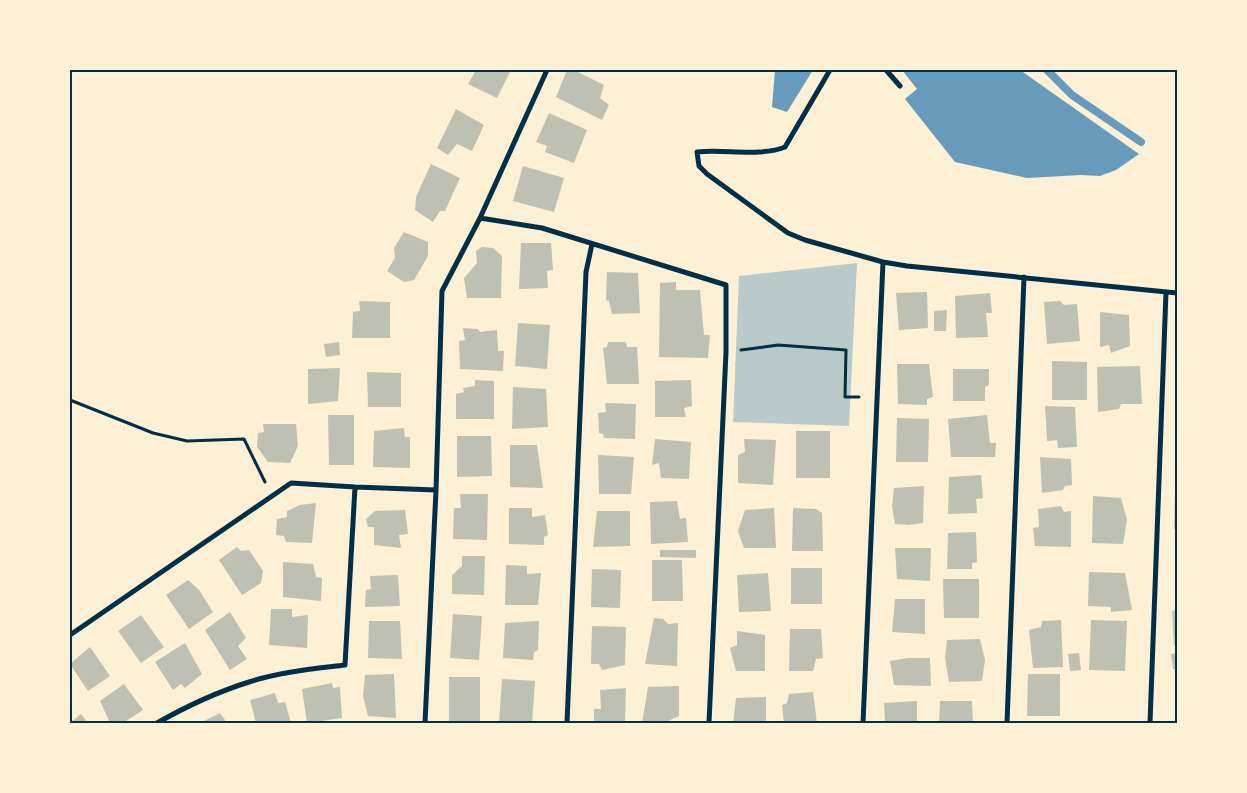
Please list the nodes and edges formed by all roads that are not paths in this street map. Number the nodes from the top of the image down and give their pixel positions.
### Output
1 (547, 70) edge
2 (830, 70) edge
3 (886, 70) edge
4 (900, 86) dead end
5 (480, 218) junction
6 (592, 244) junction
7 (883, 262) junction
8 (1024, 278) junction
9 (1166, 292) junction
10 (1177, 293) edge
11 (355, 487) junction
12 (436, 490) junction
13 (70, 635) edge
14 (157, 723) edge
15 (425, 723) edge
16 (567, 723) edge
17 (709, 723) edge
18 (863, 723) edge
19 (1007, 723) edge
20 (1150, 723) edge

1 - 5 street
2 - 7 street
3 - 4 street
5 - 6 street
5 - 12 street
6 - 16 street
6 - 17 street
7 - 8 street
7 - 18 street
8 - 9 street
8 - 19 street
9 - 10 street
9 - 20 street
11 - 12 street
11 - 13 street
11 - 14 street
12 - 15 street

